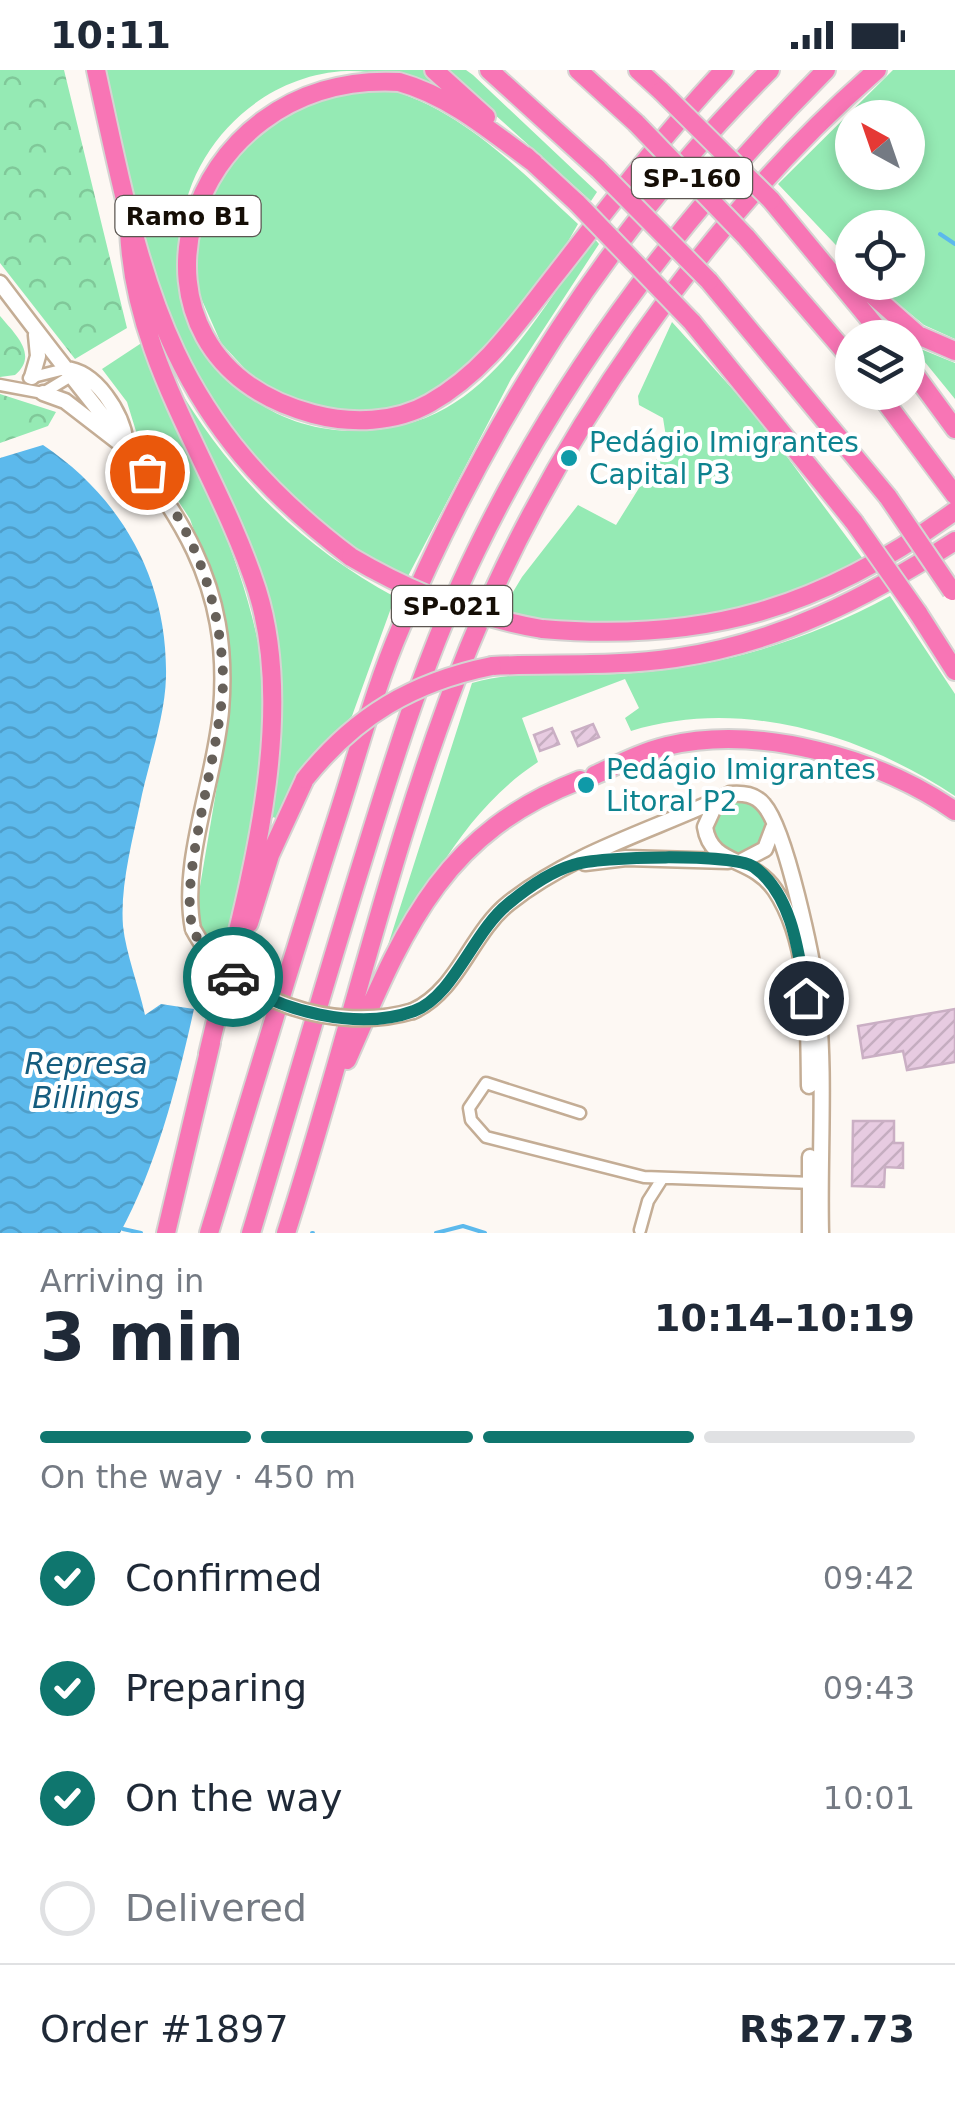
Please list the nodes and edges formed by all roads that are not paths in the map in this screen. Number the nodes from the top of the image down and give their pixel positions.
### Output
1 (96, 70) edge
2 (434, 70) edge
3 (489, 70) edge
4 (578, 70) edge
5 (638, 70) edge
6 (724, 70) edge
7 (770, 70) edge
8 (826, 70) edge
9 (877, 70) edge
10 (534, 164) junction
11 (775, 205) junction
12 (129, 228) junction
13 (835, 259) edge
14 (0, 283) edge
15 (878, 300) edge
16 (870, 320) edge
17 (35, 329) junction
18 (835, 340) edge
19 (955, 350) edge
20 (68, 372) junction
21 (32, 376) junction
22 (0, 385) edge
23 (15, 386) junction
24 (925, 389) edge
25 (43, 393) junction
26 (892, 410) edge
27 (955, 429) edge
28 (127, 448) junction
29 (955, 495) edge
30 (955, 512) edge
31 (955, 542) edge
32 (954, 594) edge
33 (955, 670) edge
34 (720, 799) junction
35 (955, 811) edge
36 (773, 822) junction
37 (738, 861) junction
38 (574, 864) junction
39 (208, 1054) junction
40 (580, 1113) dead end
41 (322, 1116) junction
42 (662, 1179) junction
43 (816, 1183) junction
44 (640, 1230) dead end
45 (166, 1233) edge
46 (209, 1233) edge
47 (251, 1233) edge
48 (286, 1233) edge
49 (810, 1233) edge
50 (821, 1233) edge

1 - 12 highway
2 - 10 highway
3 - 32 highway, SP-160, bridge
4 - 18 highway, SP-160, bridge
5 - 11 highway, bridge
6 - 10 highway, Ramo B1
7 - 46 highway, SP-021
8 - 47 highway, SP-021
9 - 41 highway
10 - 33 highway, bridge
11 - 13 highway
11 - 16 highway
12 - 30 highway, bridge
12 - 39 highway
14 - 17 main road
15 - 19 highway
17 - 20 main road
17 - 21 main road
20 - 21 street
20 - 25 street
20 - 28 main road
21 - 23 street
22 - 23 street
23 - 25 street
24 - 27 highway
25 - 28 main road
26 - 29 highway
28 - 38 main road, bridge
31 - 39 highway, bridge
34 - 36 main road
34 - 37 main road
34 - 38 main road
35 - 41 highway
36 - 37 main road
36 - 43 main road
37 - 38 main road
37 - 43 main road
39 - 45 highway
40 - 42 street
41 - 48 highway
42 - 43 street
42 - 44 street
43 - 49 main road
43 - 50 main road

